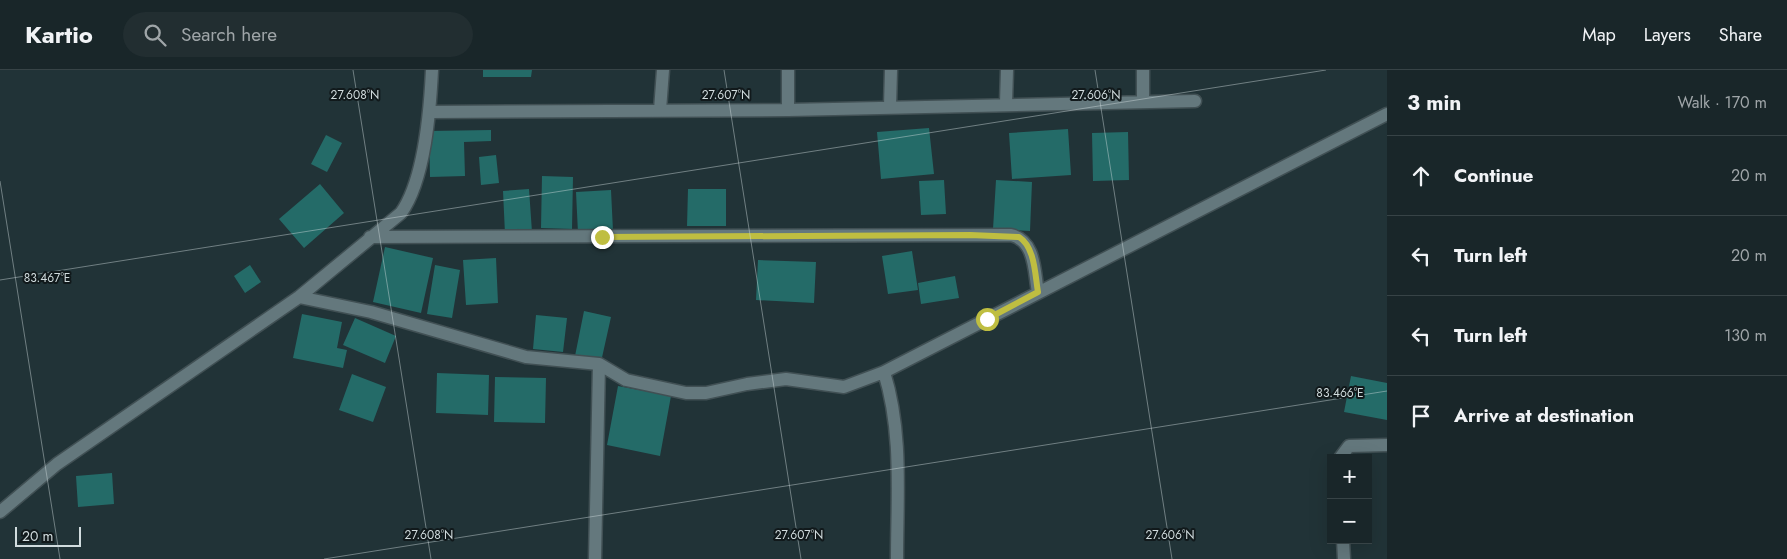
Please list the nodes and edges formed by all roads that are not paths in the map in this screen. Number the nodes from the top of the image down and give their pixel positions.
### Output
1 (432, 70) edge
2 (663, 70) edge
3 (788, 70) edge
4 (891, 70) edge
5 (1007, 70) edge
6 (1143, 70) edge
7 (1143, 101) junction
8 (1196, 101) dead end
9 (1006, 104) junction
10 (890, 106) junction
11 (660, 110) junction
12 (788, 110) junction
13 (430, 112) junction
14 (1387, 114) edge
15 (370, 237) junction
16 (1038, 292) junction
17 (299, 297) junction
18 (599, 364) junction
19 (884, 372) junction
20 (1387, 445) edge
21 (1343, 454) edge
22 (0, 512) edge
23 (1343, 544) edge
24 (595, 559) edge
25 (897, 559) edge
26 (1344, 559) edge

1 - 13 street
2 - 11 street
3 - 12 street
4 - 10 street
5 - 9 street
6 - 7 street
7 - 8 street
7 - 9 street
9 - 10 street
10 - 12 street
11 - 12 street
11 - 13 street
13 - 15 street
14 - 16 street
15 - 16 street
15 - 17 street
16 - 19 street
17 - 18 street
17 - 22 street
18 - 19 street
18 - 24 street
19 - 25 street
20 - 21 street
23 - 26 street

